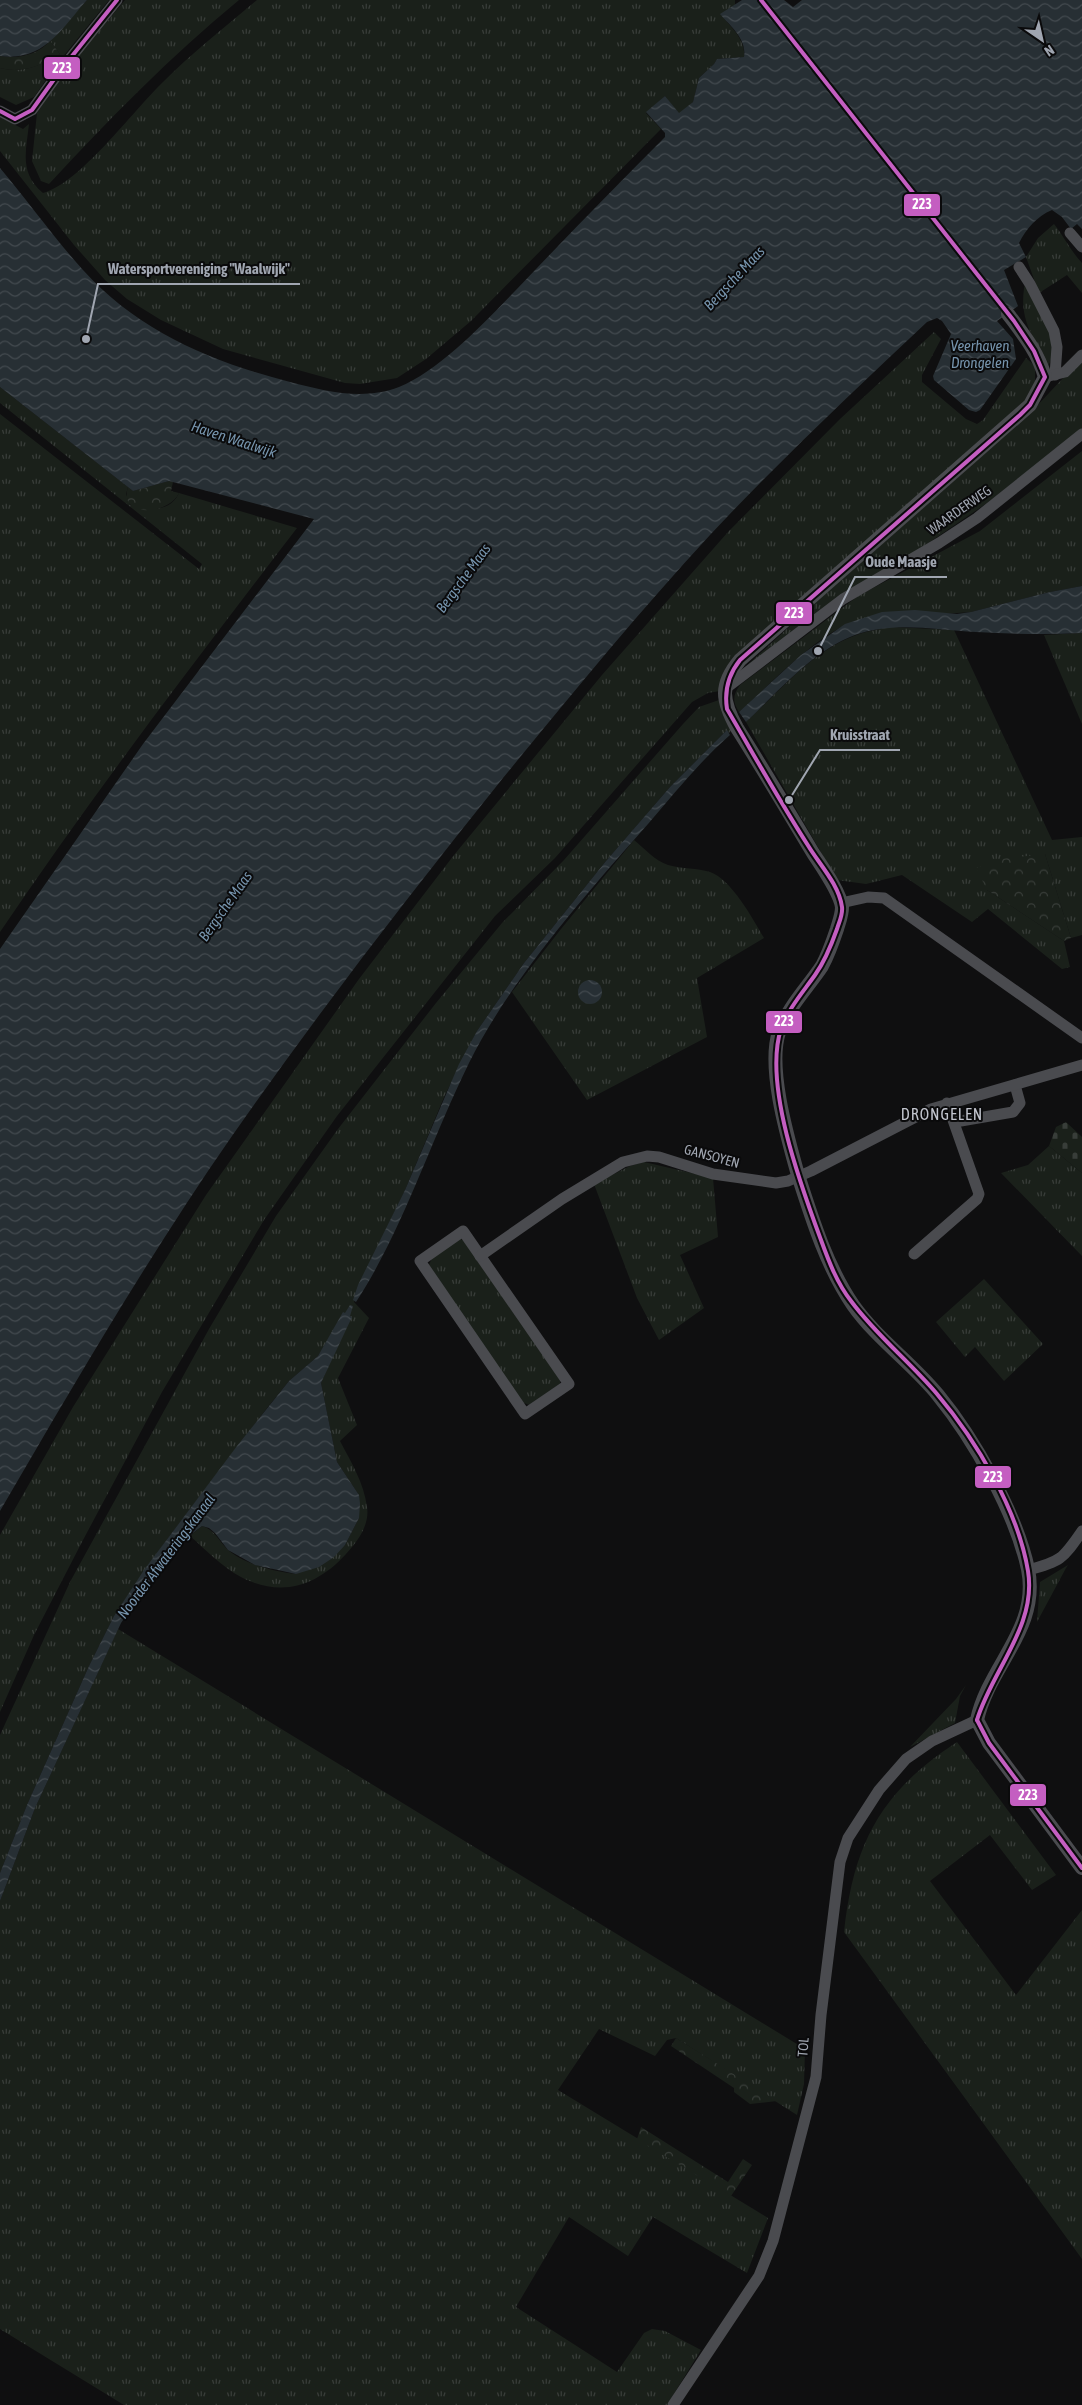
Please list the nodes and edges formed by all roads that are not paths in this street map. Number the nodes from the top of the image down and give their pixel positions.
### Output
1 (117, 0) edge
2 (0, 111) edge
3 (1070, 233) dead end
4 (1082, 247) edge
5 (1019, 267) dead end
6 (1008, 314) dead end
7 (1082, 355) edge
8 (1050, 376) junction
9 (1082, 434) edge
10 (725, 689) junction
11 (841, 903) junction
12 (1082, 1038) edge
13 (1082, 1065) edge
14 (1015, 1085) junction
15 (947, 1103) junction
16 (955, 1122) junction
17 (798, 1175) junction
18 (914, 1254) dead end
19 (480, 1256) junction
20 (1082, 1531) edge
21 (1028, 1570) junction
22 (977, 1720) junction
23 (1082, 1868) edge
24 (673, 2405) edge

1 - 2 street
3 - 4 street
5 - 8 street
6 - 8 street
7 - 8 street
8 - 10 street
9 - 10 street, WAARDERWEG
10 - 11 street
11 - 12 street
11 - 17 street
13 - 14 street, GANSOYEN
14 - 15 street, GANSOYEN
14 - 16 street
15 - 16 street
15 - 17 street, GANSOYEN
16 - 18 street
17 - 19 street, GANSOYEN
17 - 21 street
19 - 19 street
20 - 21 street
21 - 22 street
22 - 23 street
22 - 24 street, TOL

